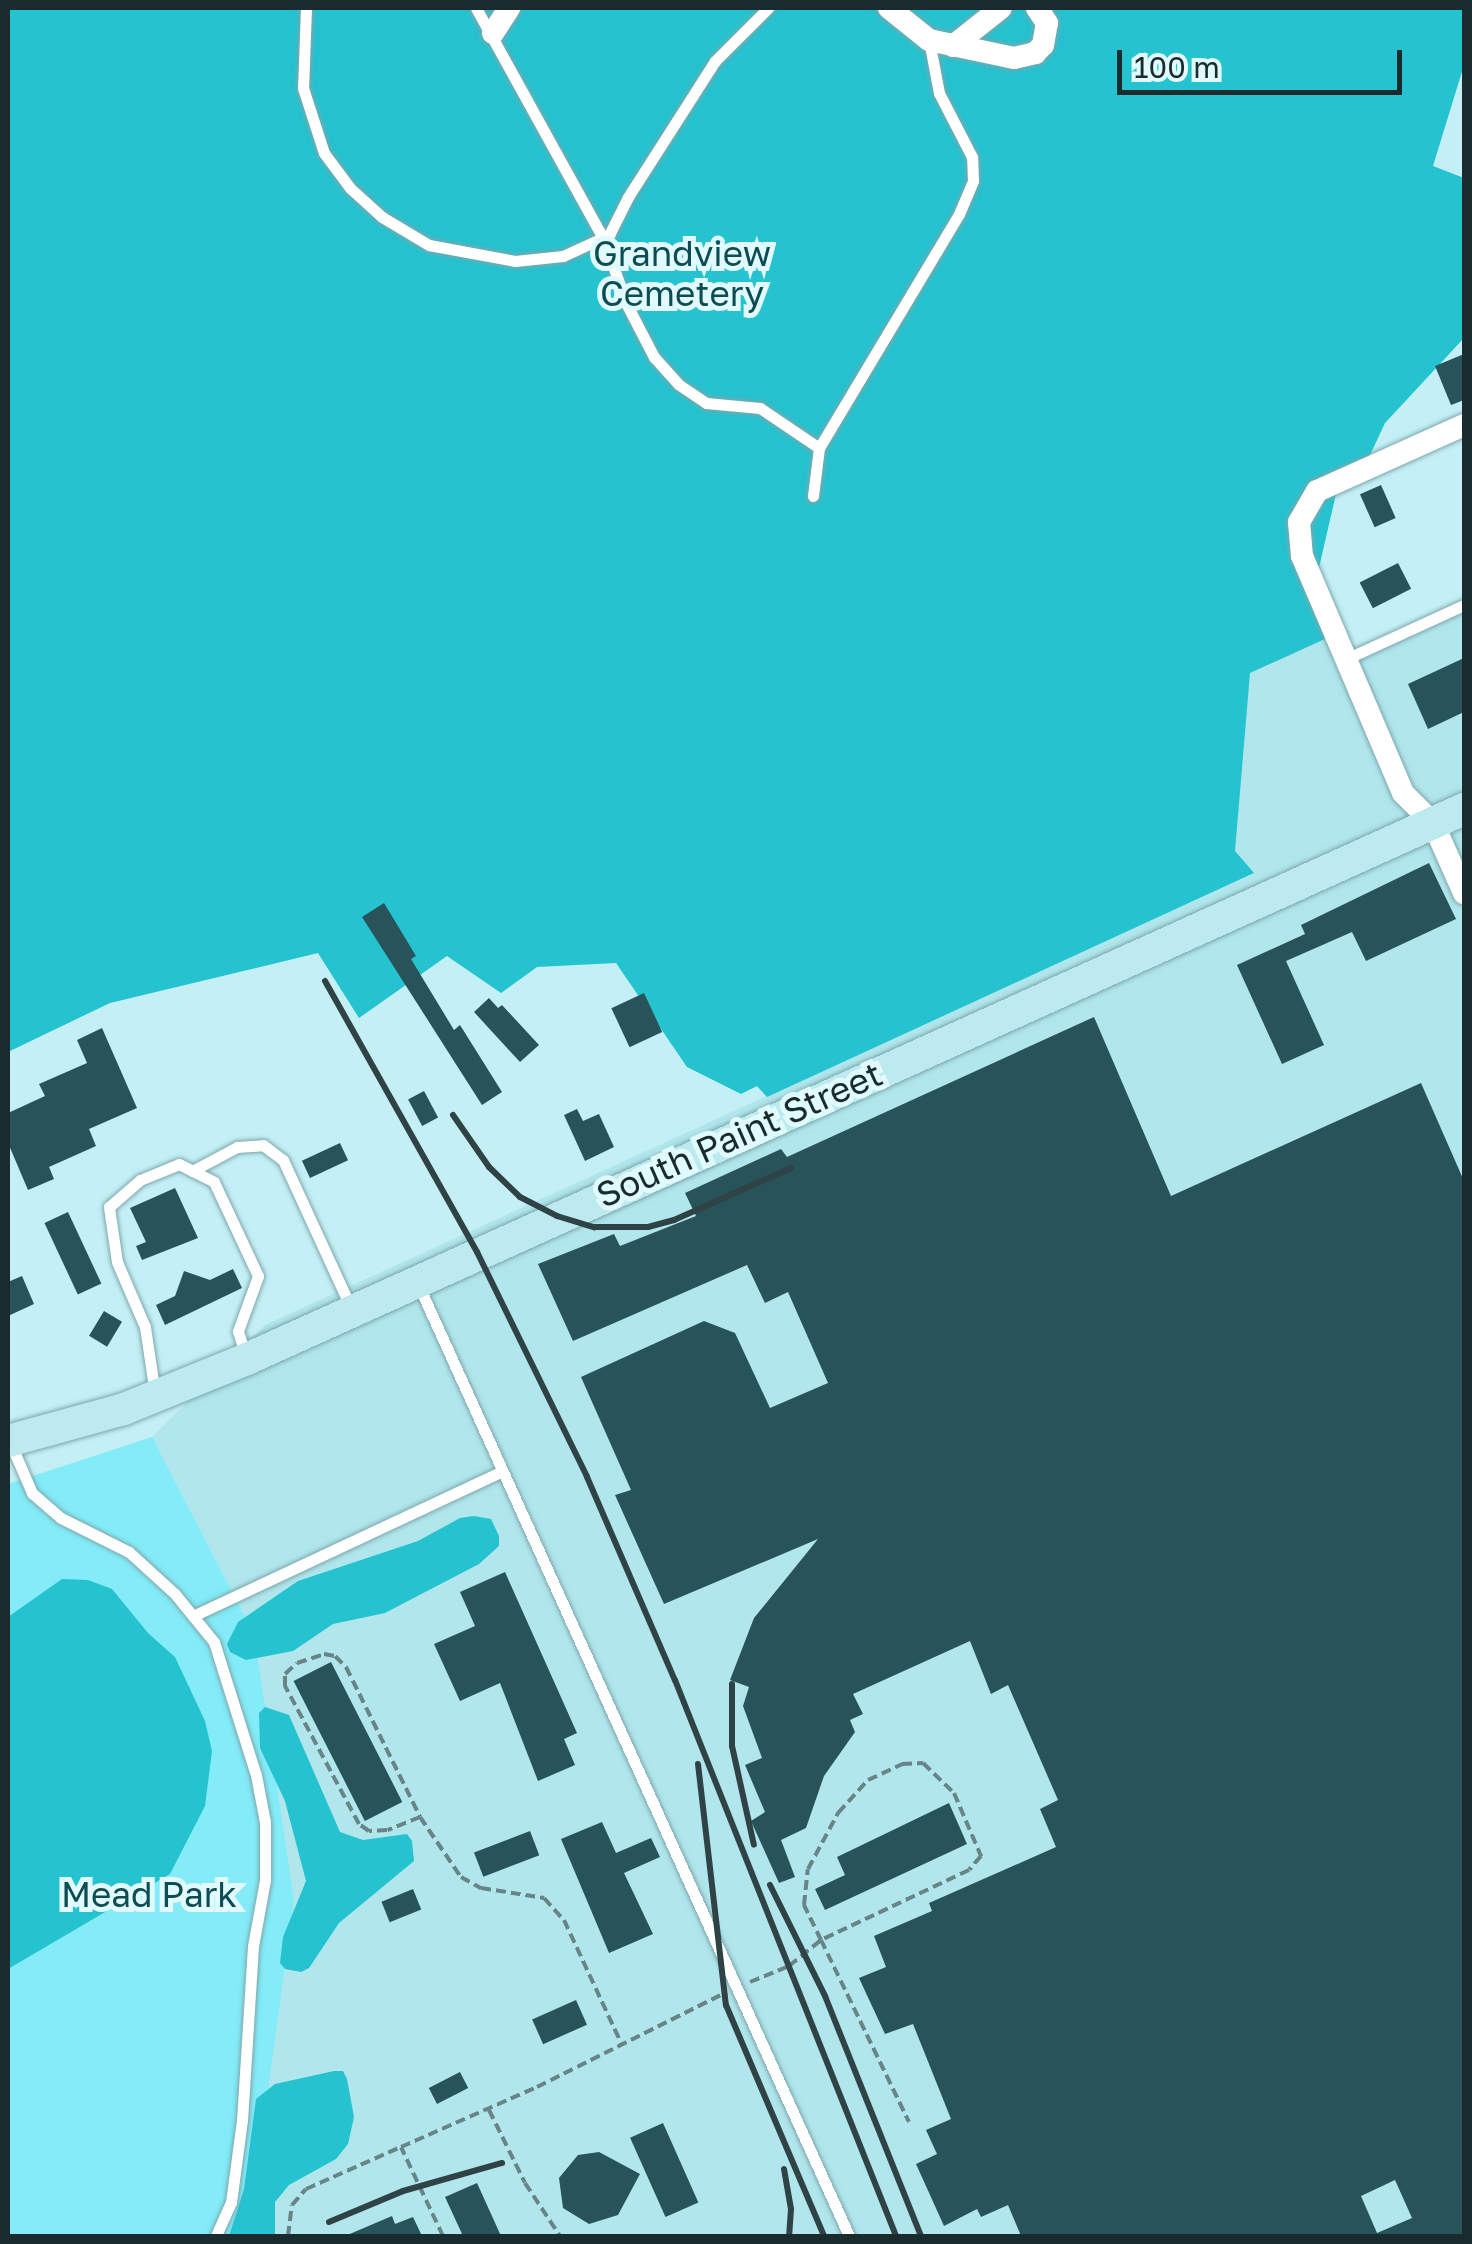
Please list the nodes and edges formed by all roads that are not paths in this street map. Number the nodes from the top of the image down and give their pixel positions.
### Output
1 (306, 8) edge
2 (476, 8) edge
3 (508, 8) edge
4 (768, 8) edge
5 (889, 8) edge
6 (1001, 8) edge
7 (1036, 8) edge
8 (493, 33) junction
9 (929, 40) junction
10 (953, 46) junction
11 (604, 238) junction
12 (1464, 424) edge
13 (819, 448) junction
14 (814, 496) dead end
15 (1464, 605) edge
16 (1346, 659) junction
17 (1464, 809) edge
18 (1433, 823) junction
19 (1464, 893) edge
20 (192, 1171) junction
21 (416, 1280) junction
22 (352, 1310) junction
23 (247, 1359) junction
24 (156, 1398) junction
25 (9, 1441) edge
26 (502, 1471) junction
27 (193, 1616) junction
28 (216, 2236) edge
29 (850, 2236) edge

1 - 11 lane
2 - 8 lane
3 - 8 street
4 - 11 lane
5 - 9 street
6 - 10 street
7 - 10 street
8 - 11 lane
9 - 10 street
9 - 13 lane
11 - 13 lane
12 - 16 street
13 - 14 lane
15 - 16 lane
16 - 18 street
17 - 18 main road, South Paint Street
18 - 19 street
18 - 21 main road, South Paint Street
20 - 22 lane
20 - 23 lane
20 - 24 lane
21 - 22 main road, South Paint Street
21 - 26 lane
22 - 23 main road, South Paint Street
23 - 24 main road, South Paint Street
24 - 25 main road, South Paint Street
25 - 27 lane
26 - 27 lane
26 - 29 lane
27 - 28 lane

